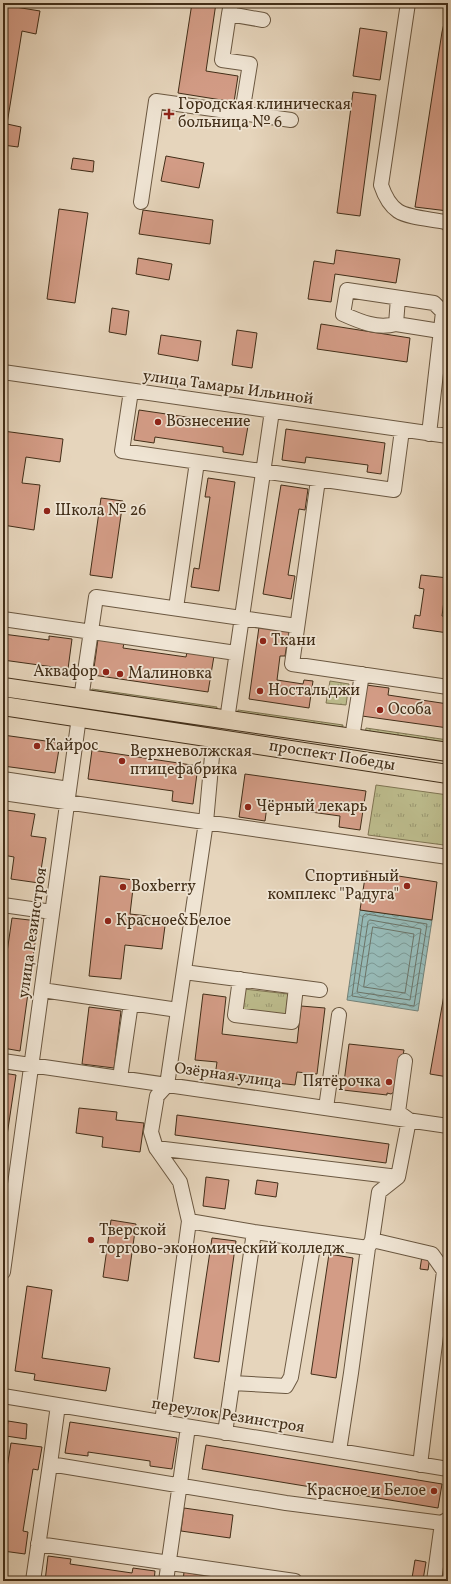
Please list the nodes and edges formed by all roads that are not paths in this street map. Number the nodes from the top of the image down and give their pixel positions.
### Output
1 (408, 3) edge
2 (230, 9) edge
3 (263, 20) dead end
4 (242, 113) junction
5 (291, 120) dead end
6 (141, 202) dead end
7 (448, 224) edge
8 (398, 298) junction
9 (396, 324) junction
10 (440, 331) junction
11 (3, 372) edge
12 (131, 391) junction
13 (272, 411) junction
14 (402, 430) junction
15 (429, 434) junction
16 (448, 436) edge
17 (197, 462) junction
18 (263, 472) junction
19 (318, 480) junction
20 (176, 608) junction
21 (242, 618) junction
22 (3, 619) edge
23 (297, 626) junction
24 (91, 632) junction
25 (236, 653) junction
26 (362, 674) junction
27 (3, 687) edge
28 (448, 687) edge
29 (81, 699) junction
30 (3, 706) edge
31 (79, 717) junction
32 (227, 720) junction
33 (219, 738) junction
34 (352, 738) junction
35 (448, 752) edge
36 (448, 774) edge
37 (3, 779) edge
38 (3, 793) edge
39 (69, 796) junction
40 (206, 822) junction
41 (448, 857) edge
42 (3, 905) edge
43 (52, 912) junction
44 (184, 972) junction
45 (240, 979) junction
46 (296, 986) junction
47 (42, 990) junction
48 (320, 990) dead end
49 (131, 1003) junction
50 (178, 1010) junction
51 (340, 1015) dead end
52 (3, 1061) edge
53 (405, 1061) dead end
54 (32, 1065) junction
55 (120, 1078) junction
56 (167, 1085) junction
57 (326, 1108) junction
58 (409, 1120) junction
59 (448, 1126) edge
60 (156, 1148) junction
61 (398, 1178) junction
62 (189, 1221) junction
63 (254, 1232) junction
64 (314, 1241) junction
65 (370, 1244) junction
66 (3, 1272) edge
67 (232, 1383) junction
68 (3, 1396) edge
69 (58, 1405) junction
70 (162, 1422) junction
71 (188, 1427) junction
72 (225, 1433) junction
73 (338, 1451) junction
74 (50, 1464) junction
75 (420, 1465) junction
76 (448, 1470) edge
77 (180, 1484) junction
78 (445, 1521) edge
79 (38, 1544) junction
80 (168, 1562) junction
81 (33, 1581) edge
82 (166, 1581) edge
83 (295, 1581) edge
84 (434, 1581) edge

1 - 7 street
2 - 3 street
2 - 4 street
4 - 5 street
4 - 6 street
8 - 9 street
8 - 9 street
8 - 10 street
9 - 10 street
10 - 15 street
11 - 12 street, улица Тамары Ильиной
12 - 13 street, улица Тамары Ильиной
12 - 17 street
13 - 14 street, улица Тамары Ильиной
13 - 18 street
14 - 15 street, улица Тамары Ильиной
14 - 19 street
15 - 16 street, улица Тамары Ильиной
17 - 18 street
17 - 20 street
18 - 19 street
18 - 21 street
19 - 23 street
20 - 21 street
20 - 24 street
21 - 23 street
21 - 25 street
22 - 24 street
23 - 26 street
24 - 25 street
24 - 29 street
25 - 32 street
26 - 28 street
26 - 34 street
27 - 29 main road, проспект Победы
29 - 32 main road, проспект Победы
30 - 31 main road, проспект Победы
31 - 33 main road, проспект Победы
31 - 39 street, улица Резинстроя
32 - 34 main road, проспект Победы
33 - 36 main road, проспект Победы
33 - 40 street
34 - 35 main road, проспект Победы
37 - 39 street
38 - 39 street
39 - 40 street
39 - 43 street, улица Резинстроя
40 - 41 street
40 - 44 street
42 - 43 street
43 - 47 street, улица Резинстроя
44 - 45 street
44 - 50 street
45 - 46 street
45 - 46 street
46 - 48 street
47 - 49 street
47 - 54 street, улица Резинстроя
49 - 50 street
49 - 55 street
50 - 56 street
51 - 57 street
52 - 54 street, Озёрная улица
53 - 58 street
54 - 55 street, Озёрная улица
54 - 66 street, улица Резинстроя
55 - 56 street, Озёрная улица
56 - 57 street, Озёрная улица
56 - 60 street
57 - 58 street, Озёрная улица
58 - 59 street, Озёрная улица
58 - 61 street
60 - 61 street
60 - 62 street
61 - 65 street
62 - 63 street
62 - 70 street
63 - 64 street
63 - 67 street
64 - 65 street
64 - 67 street
65 - 73 street
65 - 75 street
67 - 72 street
68 - 69 street, переулок Резинстроя
69 - 70 street, переулок Резинстроя
69 - 74 street
70 - 71 street, переулок Резинстроя
71 - 72 street, переулок Резинстроя
71 - 77 street
72 - 73 street, переулок Резинстроя
73 - 75 street, переулок Резинстроя
74 - 77 street
74 - 79 street
75 - 76 street, переулок Резинстроя
77 - 78 street
77 - 80 street
78 - 84 street
79 - 80 street
79 - 81 street
80 - 82 street
80 - 83 street

